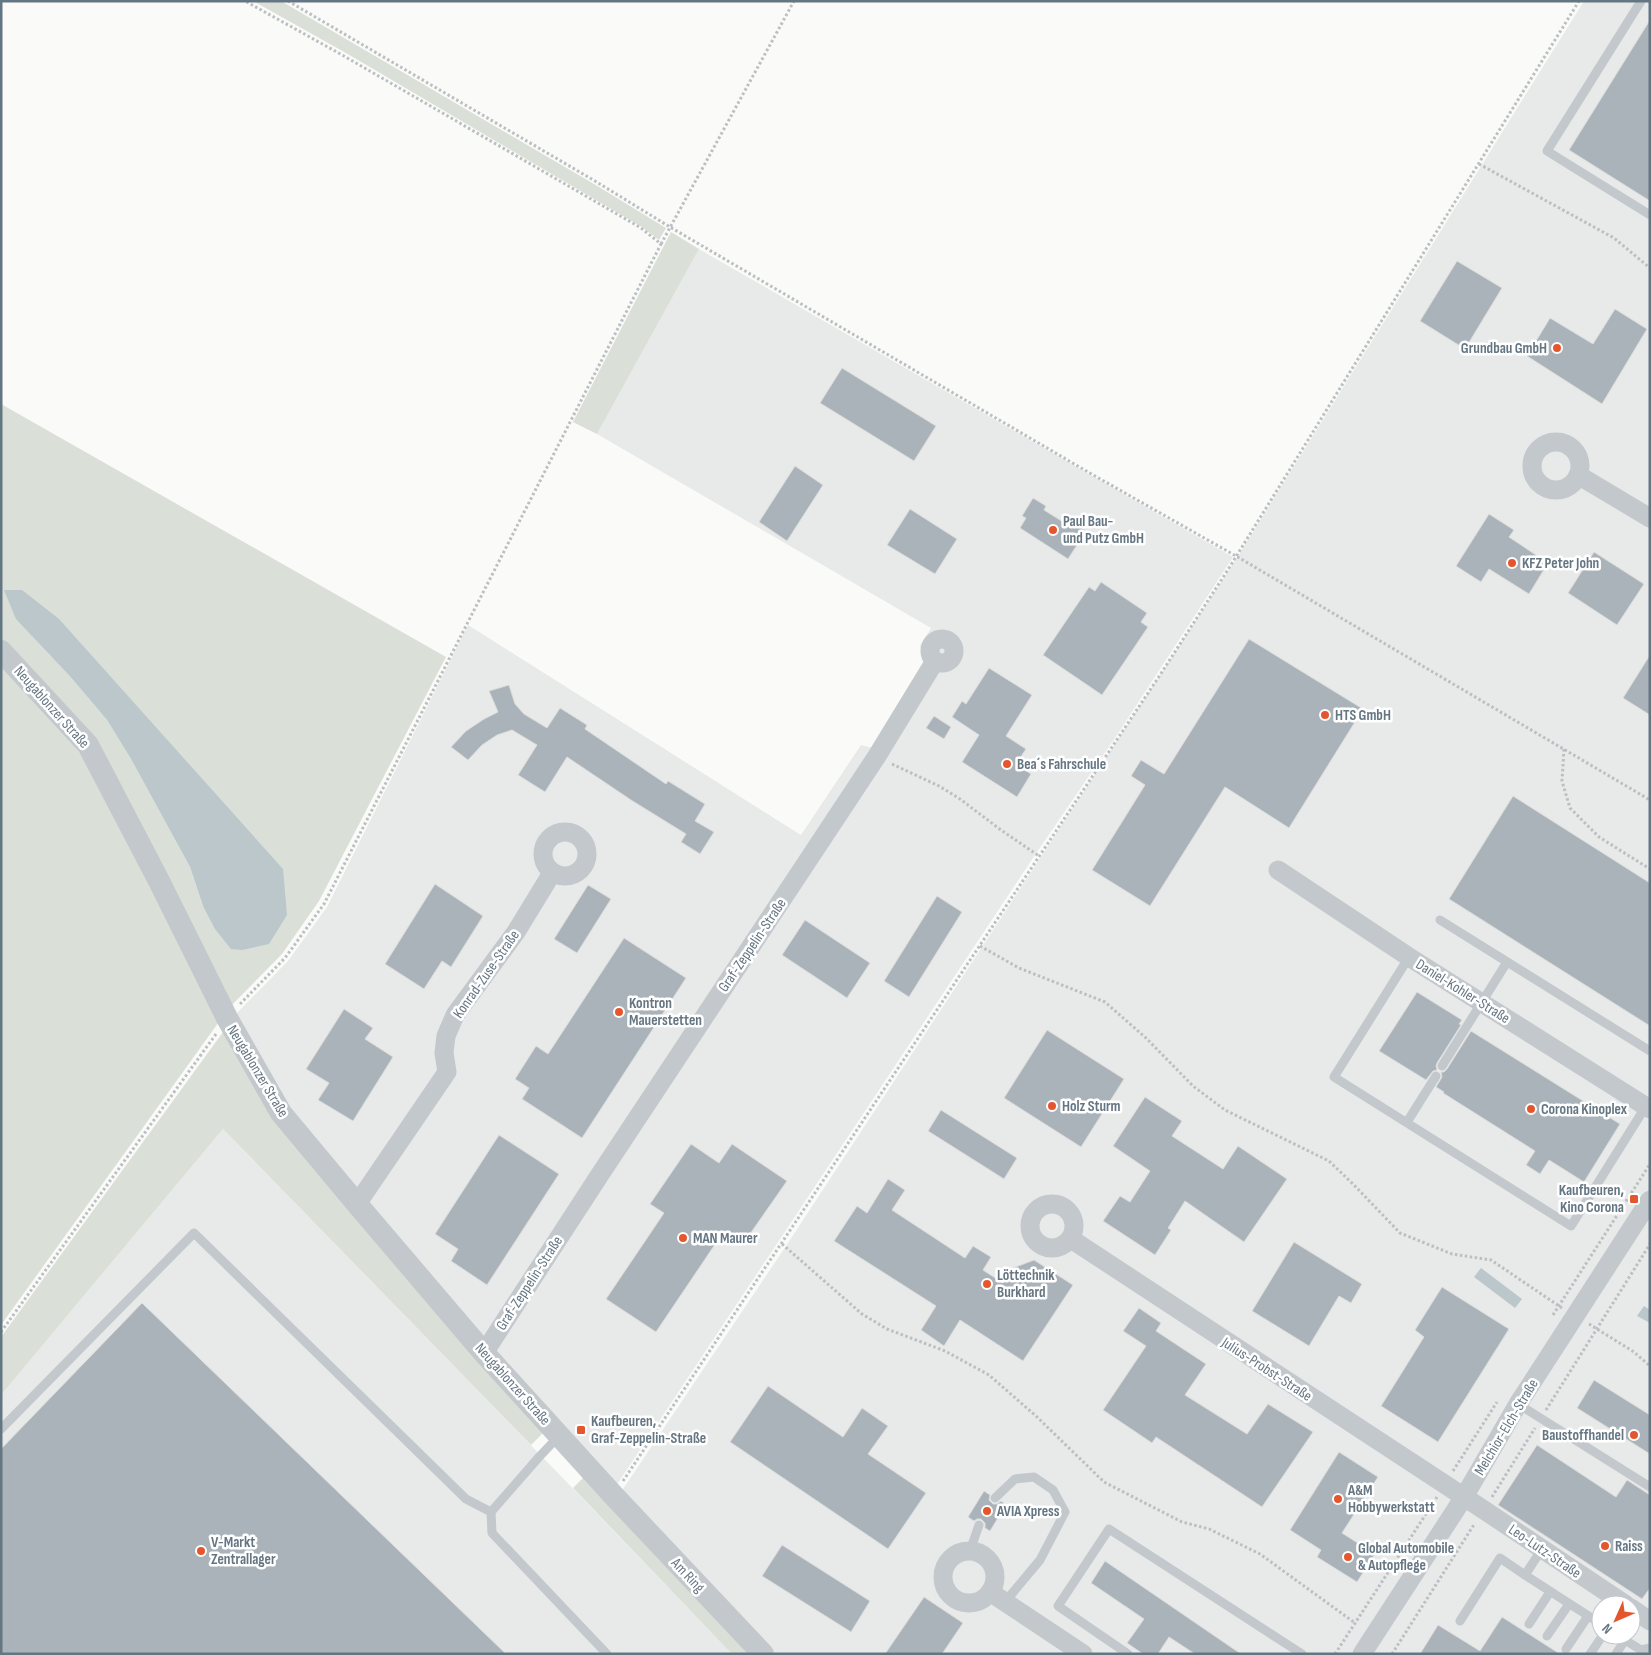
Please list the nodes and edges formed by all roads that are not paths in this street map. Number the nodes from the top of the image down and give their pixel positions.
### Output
1 (1641, 1) edge
2 (1650, 215) edge
3 (1578, 475) dead end
4 (1650, 518) edge
5 (1, 651) edge
6 (935, 661) dead end
7 (1278, 870) dead end
8 (552, 873) dead end
9 (1440, 920) dead end
10 (1409, 957) junction
11 (1507, 962) junction
12 (1482, 1003) junction
13 (1650, 1052) edge
14 (1442, 1066) dead end
15 (1436, 1076) dead end
16 (1648, 1107) edge
17 (1407, 1122) junction
18 (1650, 1200) edge
19 (357, 1204) junction
20 (1071, 1239) dead end
21 (484, 1353) junction
22 (1510, 1399) junction
23 (1, 1430) edge
24 (559, 1436) junction
25 (1650, 1487) edge
26 (614, 1496) joint
27 (1464, 1497) junction
28 (995, 1498) dead end
29 (491, 1512) junction
30 (979, 1525) dead end
31 (1542, 1549) junction
32 (970, 1551) junction
33 (1525, 1575) junction
34 (1550, 1592) junction
35 (1611, 1595) edge
36 (998, 1597) junction
37 (1569, 1604) junction
38 (1588, 1616) junction
39 (1591, 1618) edge
40 (1460, 1621) dead end
41 (1529, 1624) dead end
42 (1547, 1636) dead end
43 (1632, 1645) edge
44 (1650, 1648) edge
45 (1566, 1649) dead end
46 (607, 1654) edge
47 (763, 1654) edge
48 (1083, 1654) edge
49 (1128, 1654) edge
50 (1302, 1654) edge
51 (1362, 1654) edge

1 - 2 lane
3 - 4 street
5 - 19 street, Neugablonzer Straße
6 - 21 street, Graf-Zeppelin-Straße
7 - 10 street, Daniel-Kohler-Straße
8 - 19 street, Konrad-Zuse-Straße
9 - 11 lane
10 - 12 street, Daniel-Kohler-Straße
10 - 17 lane
11 - 12 lane
11 - 13 lane
12 - 14 lane
12 - 16 street, Daniel-Kohler-Straße
15 - 17 lane
16 - 17 lane
18 - 22 street, Melchior-Elch-Straße
19 - 21 street, Neugablonzer Straße
20 - 27 street, Julius-Probst-Straße
21 - 24 street, Neugablonzer Straße
22 - 25 lane
22 - 27 street, Melchior-Elch-Straße
23 - 29 lane
24 - 26 street, Neugablonzer Straße
24 - 29 lane
26 - 47 street, Am Ring
27 - 31 street, Leo-Lutz-Straße
27 - 51 street, Melchior-Elch-Straße
28 - 36 lane
29 - 46 lane
30 - 32 lane
31 - 33 lane
31 - 35 street, Leo-Lutz-Straße
32 - 36 street
32 - 36 street
33 - 34 lane
33 - 40 lane
34 - 37 lane
34 - 41 lane
36 - 48 street
37 - 38 lane
37 - 42 lane
38 - 39 lane
38 - 45 lane
43 - 44 lane
49 - 50 lane

